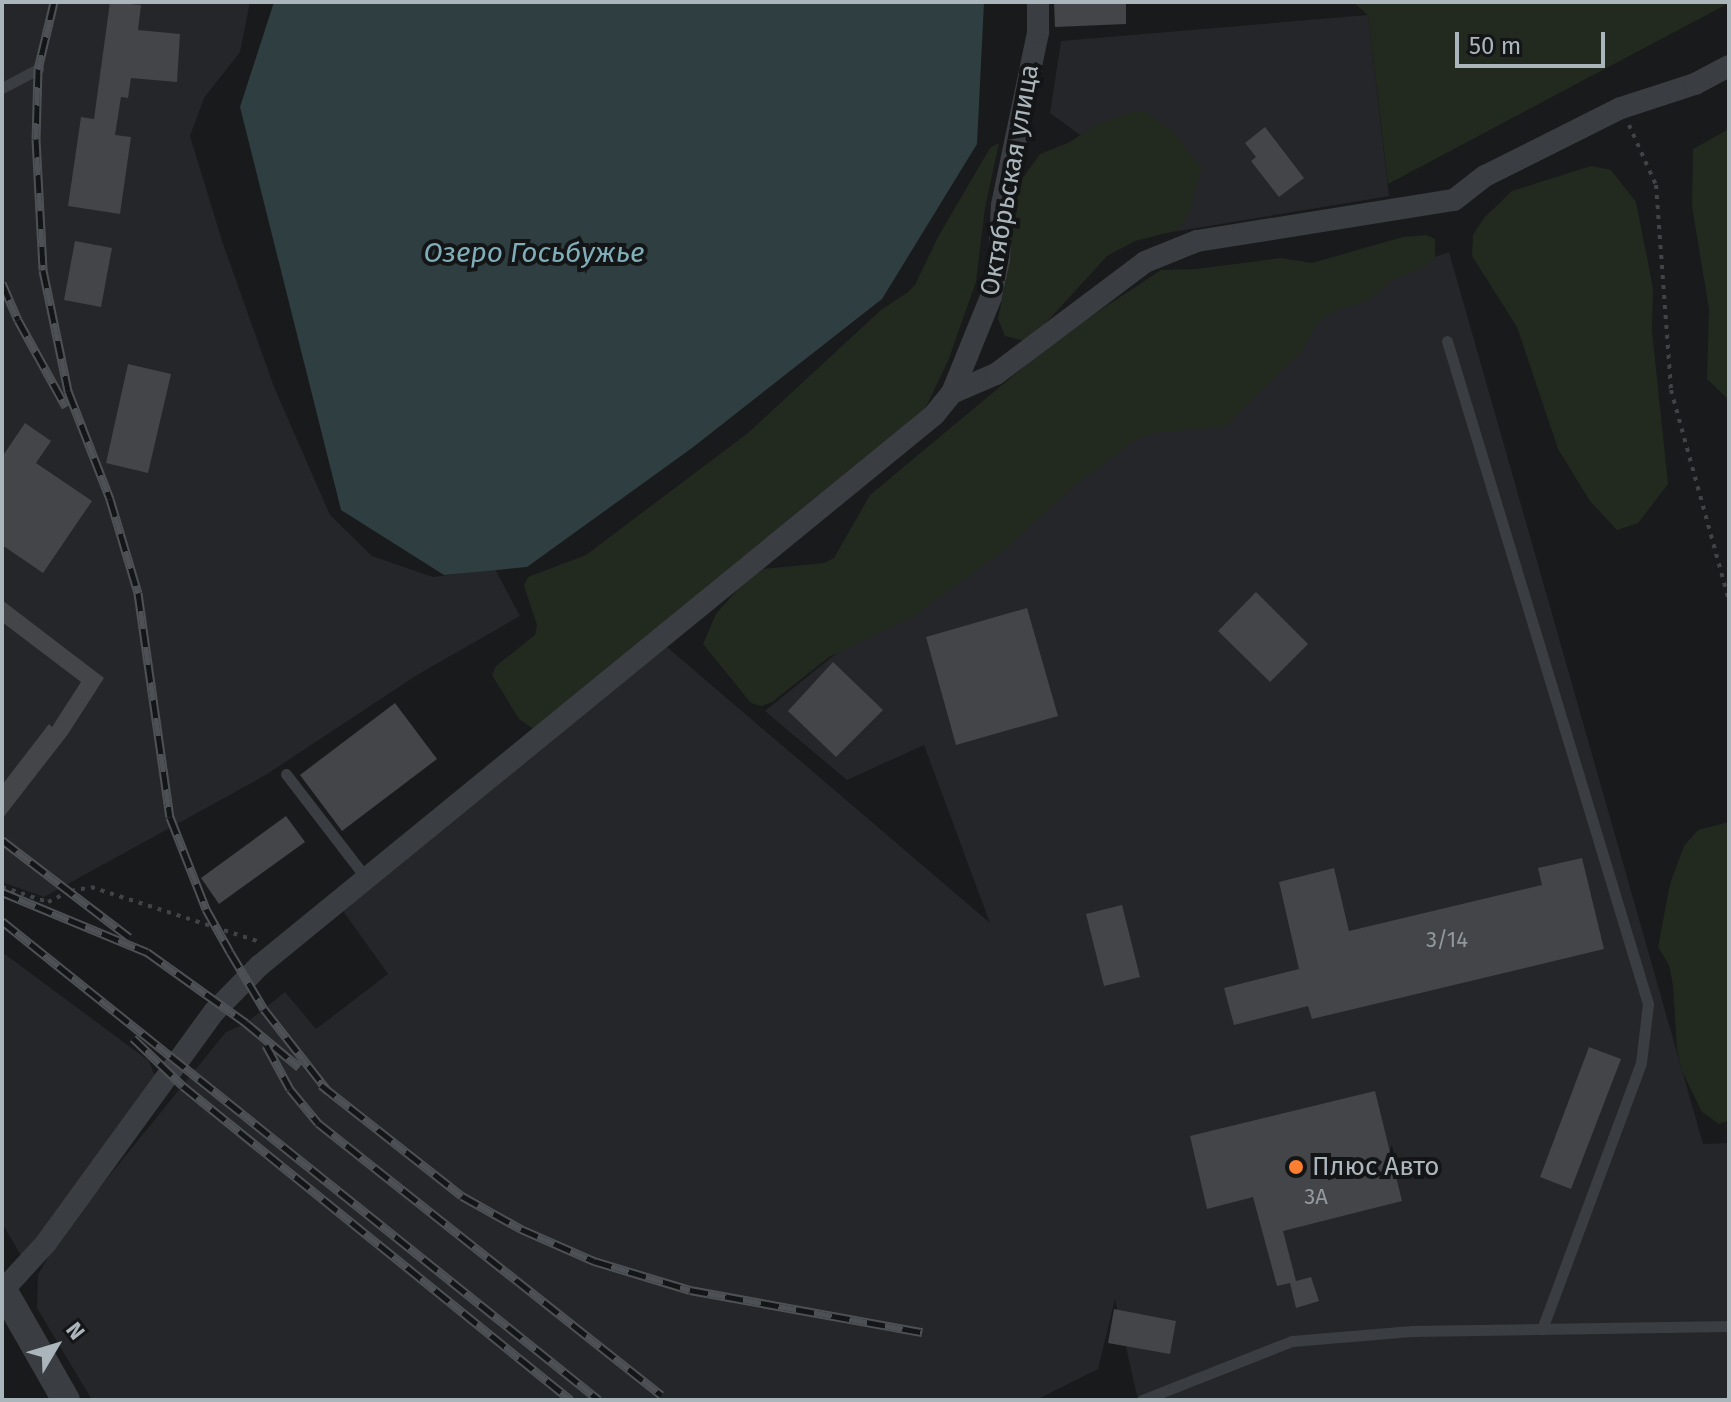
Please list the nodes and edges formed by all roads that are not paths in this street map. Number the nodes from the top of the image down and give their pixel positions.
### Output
1 (1038, 2) edge
2 (1729, 66) edge
3 (38, 69) dead end
4 (2, 88) edge
5 (1447, 341) dead end
6 (952, 393) junction
7 (286, 774) dead end
8 (366, 878) junction
9 (2, 1289) edge
10 (1729, 1326) edge
11 (1542, 1329) junction
12 (66, 1400) edge
13 (1142, 1400) edge

1 - 6 street, Октябрьская улица
2 - 6 street
3 - 4 lane
5 - 11 lane
6 - 8 street
7 - 8 lane
8 - 9 street
9 - 12 street
10 - 11 lane
11 - 13 lane

